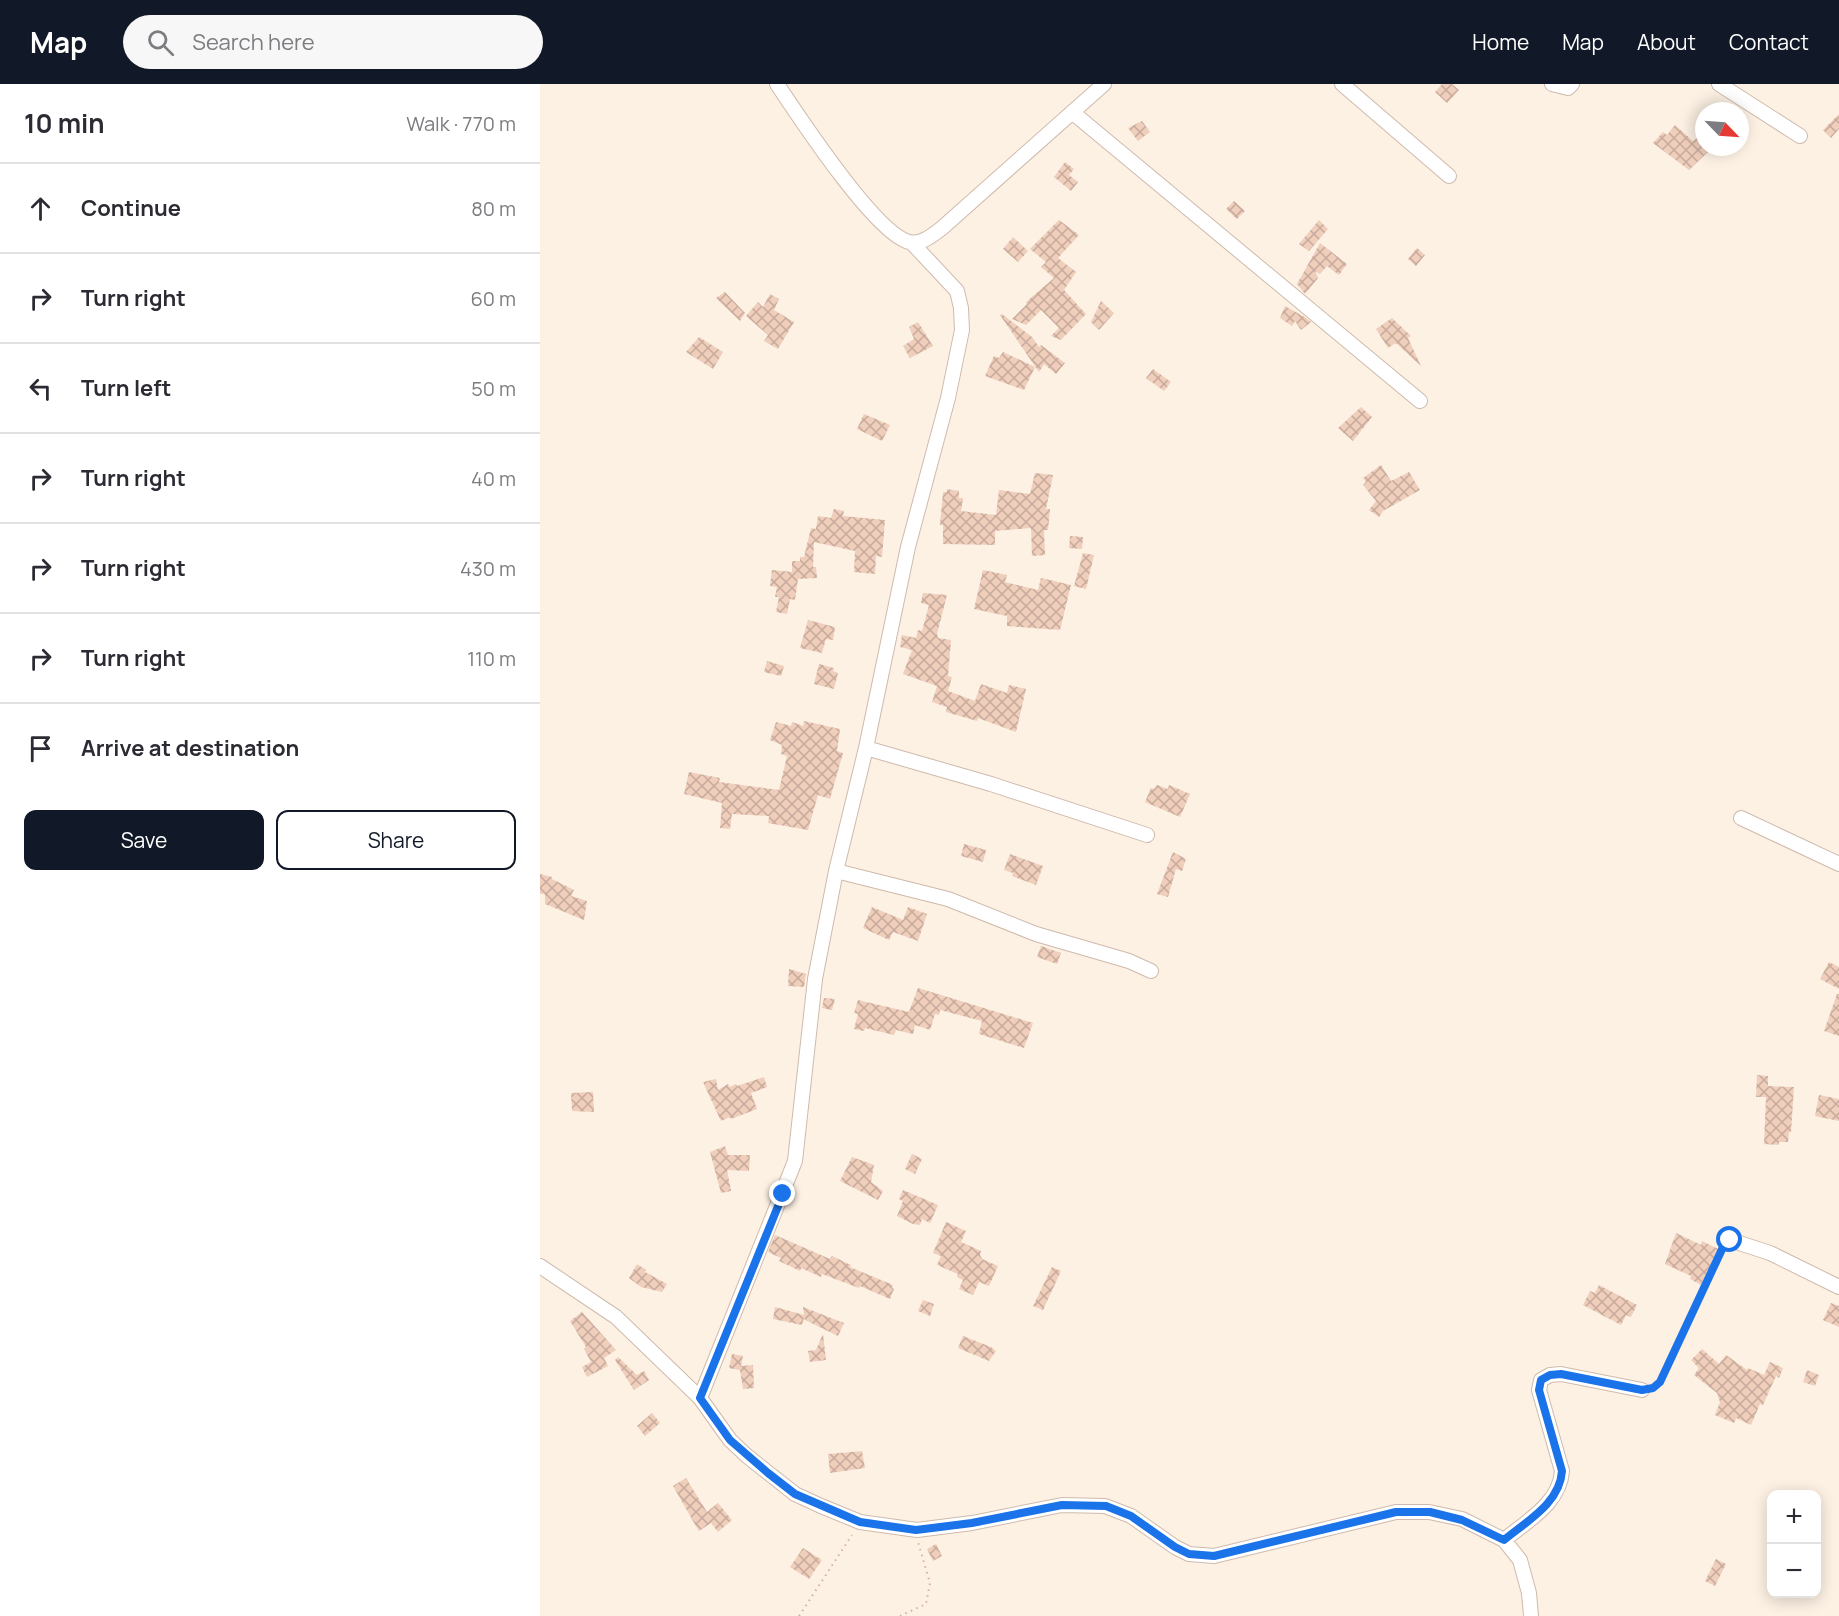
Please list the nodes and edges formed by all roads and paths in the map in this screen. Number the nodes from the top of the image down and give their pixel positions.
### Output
1 (777, 84) edge
2 (1104, 84) edge
3 (1342, 84) edge
4 (1552, 84) edge
5 (1572, 84) edge
6 (1719, 84) edge
7 (1072, 112) junction
8 (1800, 136) dead end
9 (1449, 176) dead end
10 (912, 243) junction
11 (1420, 400) dead end
12 (866, 748) junction
13 (1741, 818) dead end
14 (1147, 835) dead end
15 (1839, 864) edge
16 (836, 871) junction
17 (1151, 971) dead end
18 (1730, 1240) joint
19 (540, 1266) edge
20 (1839, 1287) edge
21 (1642, 1390) joint
22 (700, 1398) junction
23 (860, 1522) junction
24 (916, 1530) junction
25 (1504, 1540) junction
26 (799, 1616) edge
27 (900, 1616) edge
28 (1531, 1616) edge

1 - 10 street
2 - 7 street
3 - 9 street
4 - 5 street
6 - 8 street
7 - 10 street
7 - 11 street
10 - 12 street
12 - 14 street
12 - 16 street
13 - 15 street
16 - 17 street
16 - 22 street
18 - 20 street
18 - 21 path
19 - 22 street
21 - 25 street
22 - 23 street
23 - 24 street
23 - 26 path
24 - 25 street
24 - 27 path
25 - 28 street

